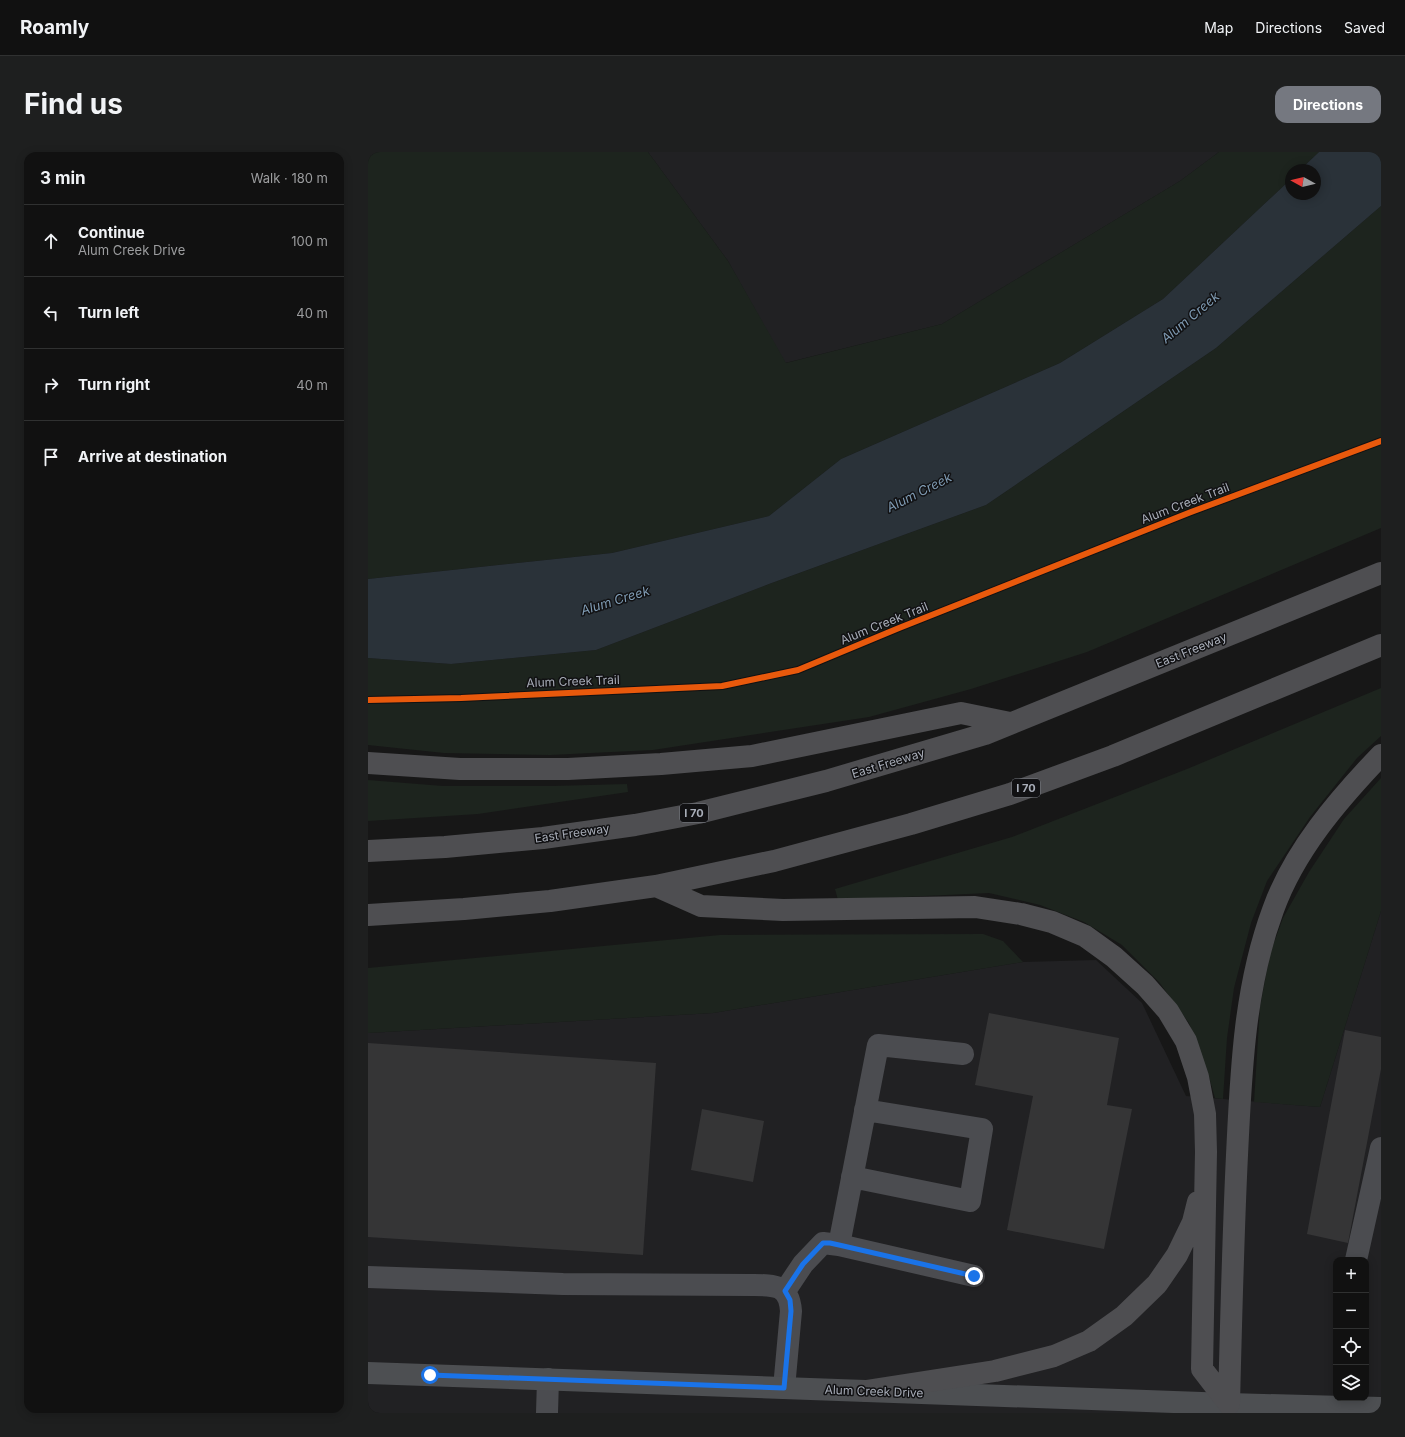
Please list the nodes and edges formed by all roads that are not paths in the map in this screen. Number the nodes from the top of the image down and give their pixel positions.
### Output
1 (1381, 573) edge
2 (1381, 645) edge
3 (1010, 724) junction
4 (1381, 755) edge
5 (368, 763) edge
6 (368, 851) edge
7 (656, 886) junction
8 (368, 915) edge
9 (963, 1054) dead end
10 (866, 1110) junction
11 (1381, 1148) edge
12 (1206, 1152) junction
13 (852, 1177) junction
14 (839, 1245) junction
15 (1357, 1257) edge
16 (368, 1276) edge
17 (974, 1276) dead end
18 (785, 1291) junction
19 (368, 1373) edge
20 (548, 1379) junction
21 (784, 1388) junction
22 (866, 1391) junction
23 (1343, 1402) edge
24 (1228, 1408) edge
25 (1381, 1408) edge
26 (1291, 1409) edge
27 (547, 1413) edge

1 - 3 highway, East Freeway / I 70
2 - 7 highway, I 70
3 - 5 highway
3 - 6 highway, East Freeway / I 70
4 - 24 highway
7 - 8 highway, I 70
7 - 12 highway
9 - 10 lane
10 - 13 lane
10 - 13 lane
11 - 15 lane
12 - 22 highway
12 - 24 highway
13 - 14 lane
14 - 17 lane
14 - 18 lane
16 - 18 lane
18 - 21 lane
19 - 20 main road, Alum Creek Drive
20 - 21 main road, Alum Creek Drive
20 - 27 lane
21 - 22 main road, Alum Creek Drive
22 - 24 main road, Alum Creek Drive
23 - 25 main road, Alum Creek Drive
23 - 26 main road, Alum Creek Drive
24 - 26 main road, Alum Creek Drive

